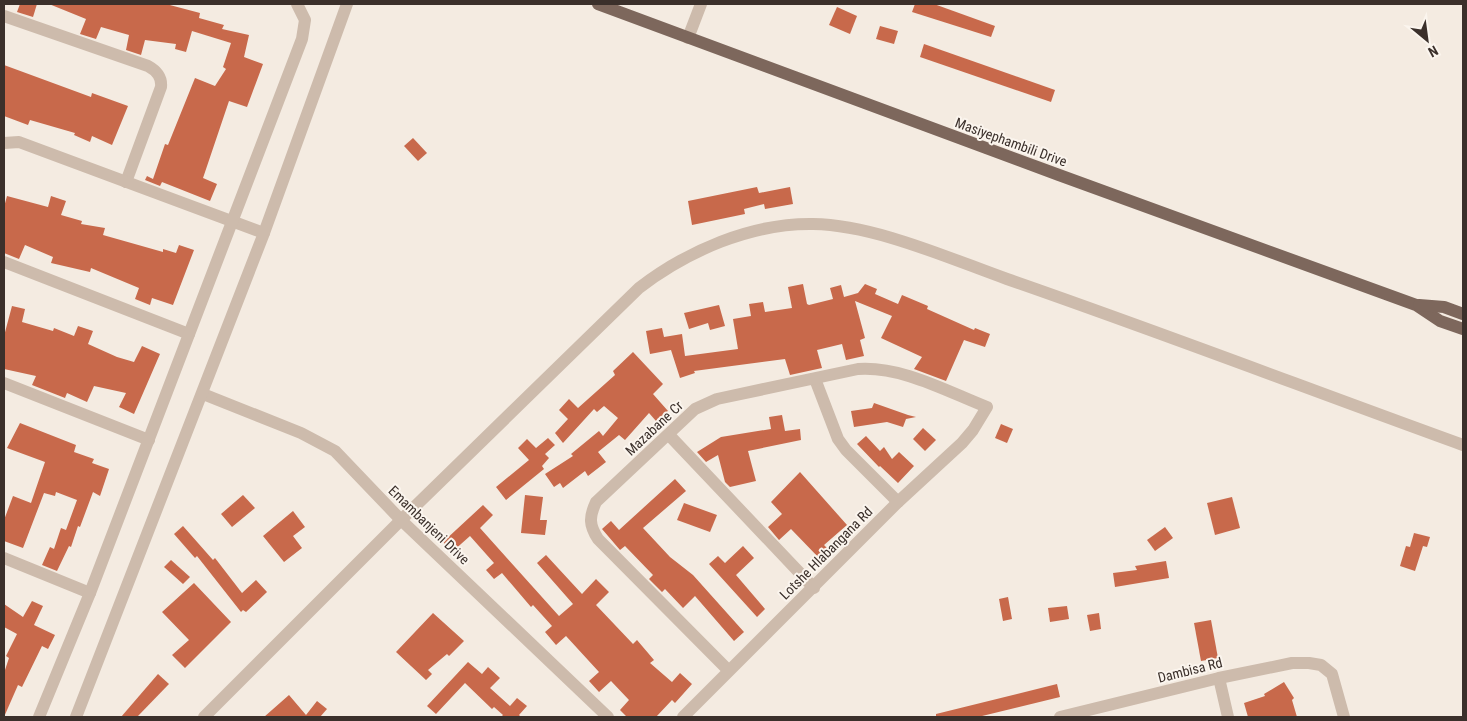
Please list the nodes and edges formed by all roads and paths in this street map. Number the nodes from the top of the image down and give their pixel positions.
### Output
1 (297, 4) edge
2 (347, 4) edge
3 (598, 4) edge
4 (701, 4) edge
5 (4, 16) edge
6 (688, 38) junction
7 (4, 143) edge
8 (126, 182) junction
9 (231, 222) junction
10 (264, 233) junction
11 (4, 262) edge
12 (1416, 305) junction
13 (1463, 314) edge
14 (1463, 329) edge
15 (189, 334) junction
16 (815, 378) junction
17 (4, 383) edge
18 (203, 394) junction
19 (987, 406) joint
20 (669, 435) junction
21 (149, 440) junction
22 (1463, 445) edge
23 (898, 502) junction
24 (401, 520) junction
25 (4, 558) edge
26 (814, 588) junction
27 (90, 593) junction
28 (728, 670) junction
29 (1219, 678) junction
30 (39, 717) edge
31 (76, 717) edge
32 (204, 717) edge
33 (608, 717) edge
34 (683, 717) edge
35 (1060, 717) edge
36 (1228, 717) edge
37 (1344, 717) edge

1 - 9 street
2 - 10 street
3 - 6 main road, Masiyephambili Drive
4 - 6 street
5 - 8 street
6 - 12 main road, Masiyephambili Drive
7 - 8 street
8 - 9 street
9 - 10 street
9 - 15 street
10 - 18 street
11 - 15 street
12 - 13 main road, Masiyephambili Drive
12 - 14 main road, Masiyephambili Drive
15 - 21 street
16 - 19 street, Mazabane Cr
16 - 20 street, Mazabane Cr
16 - 23 street
17 - 21 street
18 - 24 street, Emambanjeni Drive
18 - 31 street
19 - 23 street, Lotshe Hlabangana Rd
20 - 26 street
20 - 28 street, Mazabane Cr
21 - 27 street
22 - 24 street
23 - 26 street, Lotshe Hlabangana Rd
24 - 32 street
24 - 33 street, Emambanjeni Drive
25 - 27 street
26 - 28 street, Lotshe Hlabangana Rd
27 - 30 street
28 - 34 street, Lotshe Hlabangana Rd
29 - 35 street, Dambisa Rd
29 - 36 street
29 - 37 street, Dambisa Rd

